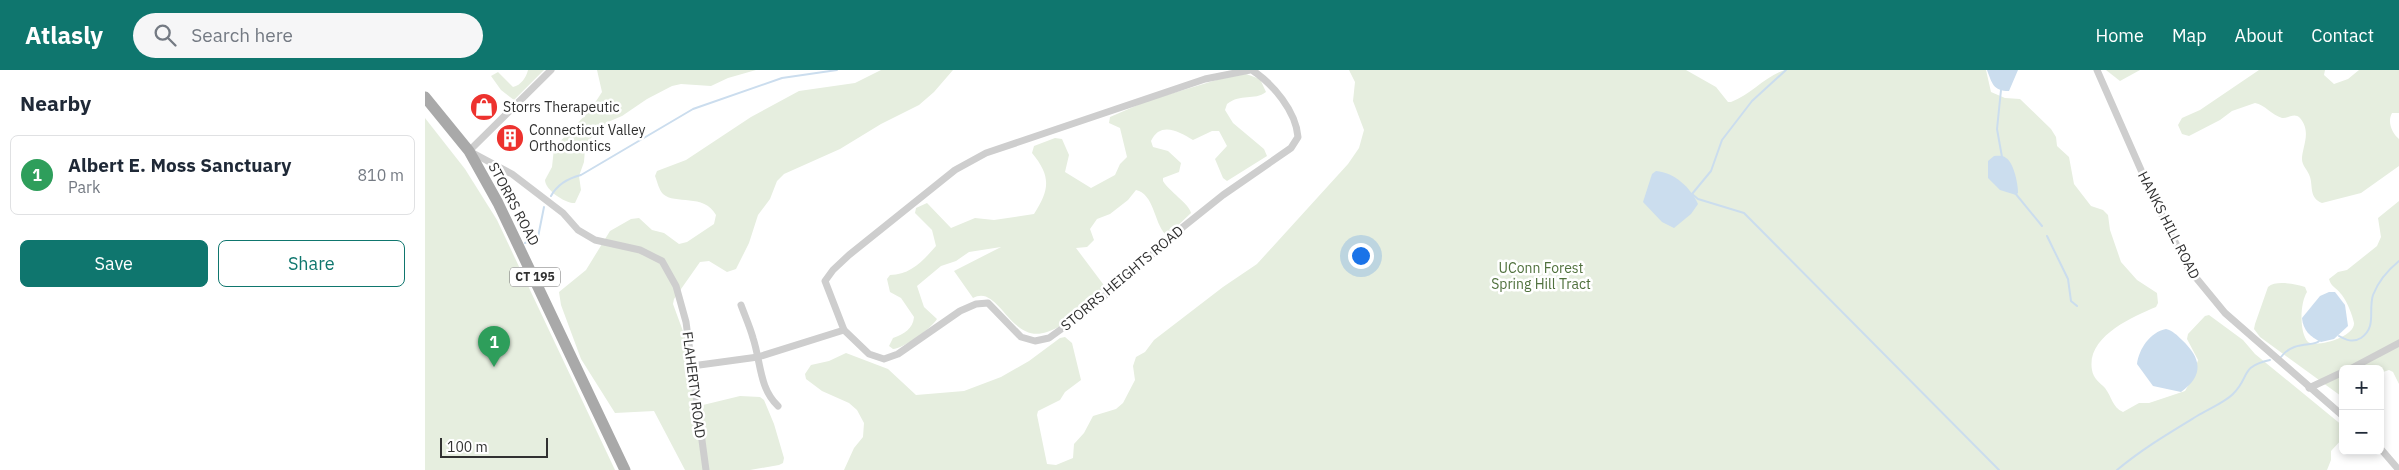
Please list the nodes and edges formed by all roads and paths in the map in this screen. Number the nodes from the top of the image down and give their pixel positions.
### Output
1 (551, 70) edge
2 (1251, 70) edge
3 (2097, 70) edge
4 (425, 97) edge
5 (469, 151) junction
6 (741, 305) dead end
7 (844, 330) junction
8 (2399, 343) edge
9 (758, 357) junction
10 (2358, 365) edge
11 (692, 366) junction
12 (2339, 374) edge
13 (2309, 388) junction
14 (778, 406) dead end
15 (2339, 413) edge
16 (2384, 453) edge
17 (625, 470) edge
18 (706, 470) edge
19 (2399, 470) edge

1 - 5 street
2 - 7 street, STORRS HEIGHTS ROAD
2 - 7 street, STORRS HEIGHTS ROAD
3 - 13 street, HANKS HILL ROAD
4 - 5 main road, STORRS ROAD / CT 195
5 - 11 street, FLAHERTY ROAD
5 - 17 main road, STORRS ROAD / CT 195
6 - 9 street
7 - 9 street
8 - 10 street
9 - 11 street
9 - 14 street
11 - 18 street, FLAHERTY ROAD
12 - 13 street
13 - 15 street, HANKS HILL ROAD
16 - 19 street

